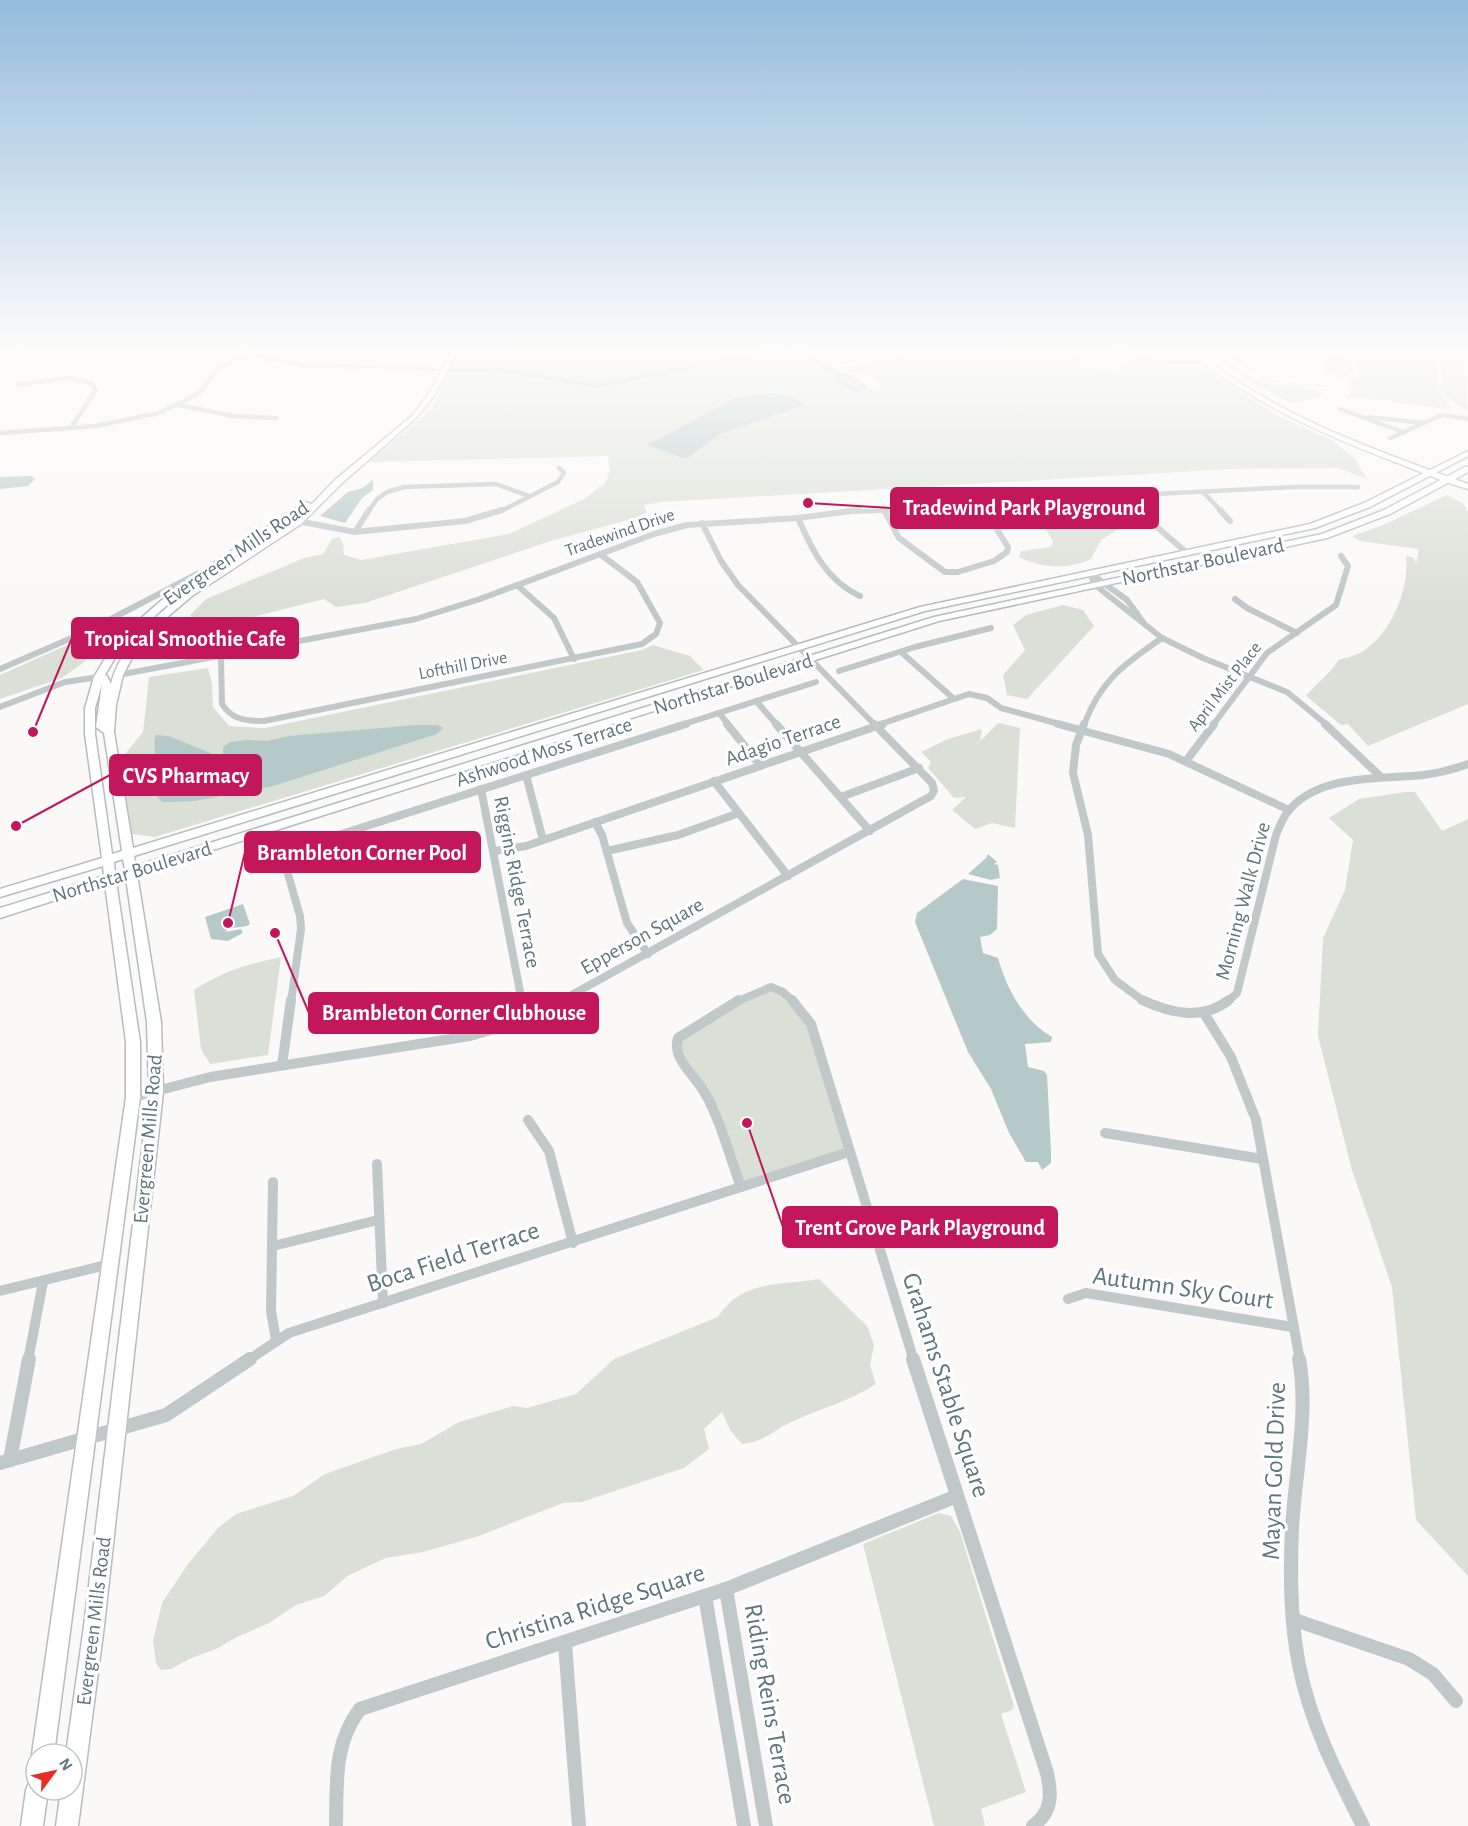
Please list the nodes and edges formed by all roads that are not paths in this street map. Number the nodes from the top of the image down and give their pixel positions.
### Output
1 (13, 432) edge
2 (396, 432) edge
3 (1336, 432) edge
4 (1343, 432) edge
5 (1403, 432) edge
6 (2, 433) dead end
7 (1390, 438) dead end
8 (1468, 453) edge
9 (560, 468) dead end
10 (1468, 469) edge
11 (1433, 471) junction
12 (1451, 478) junction
13 (1468, 481) edge
14 (338, 482) junction
15 (1358, 487) dead end
16 (1468, 487) edge
17 (1203, 492) junction
18 (529, 496) junction
19 (1131, 496) junction
20 (983, 507) junction
21 (883, 509) junction
22 (287, 519) junction
23 (798, 519) junction
24 (1230, 521) dead end
25 (298, 522) junction
26 (702, 523) junction
27 (355, 532) junction
28 (236, 552) junction
29 (1187, 553) junction
30 (600, 554) junction
31 (1341, 556) dead end
32 (1090, 573) junction
33 (1101, 583) junction
34 (517, 585) junction
35 (860, 596) dead end
36 (1235, 599) dead end
37 (164, 614) junction
38 (1143, 621) junction
39 (141, 622) junction
40 (991, 627) dead end
41 (90, 630) junction
42 (1297, 633) junction
43 (126, 635) junction
44 (1162, 638) junction
45 (800, 647) junction
46 (901, 652) junction
47 (220, 658) junction
48 (574, 659) junction
49 (811, 659) junction
50 (0, 669) edge
51 (839, 671) dead end
52 (118, 675) junction
53 (1250, 675) junction
54 (99, 677) junction
55 (816, 682) dead end
56 (953, 698) junction
57 (756, 701) junction
58 (0, 707) edge
59 (719, 713) junction
60 (876, 725) junction
61 (1082, 729) junction
62 (109, 732) junction
63 (799, 751) junction
64 (1186, 761) junction
65 (1468, 764) edge
66 (760, 765) junction
67 (919, 768) junction
68 (526, 775) junction
69 (1381, 777) junction
70 (714, 781) junction
71 (481, 789) junction
72 (841, 797) junction
73 (1288, 810) junction
74 (739, 813) junction
75 (595, 822) junction
76 (870, 831) junction
77 (543, 840) junction
78 (494, 851) junction
79 (607, 851) junction
80 (127, 854) junction
81 (107, 860) junction
82 (130, 872) junction
83 (788, 876) junction
84 (109, 879) junction
85 (0, 893) edge
86 (0, 913) edge
87 (648, 954) junction
88 (1204, 1013) junction
89 (525, 1017) junction
90 (282, 1065) junction
91 (156, 1092) junction
92 (133, 1097) junction
93 (528, 1120) dead end
94 (1105, 1134) dead end
95 (849, 1152) junction
96 (1262, 1159) junction
97 (376, 1164) dead end
98 (273, 1182) dead end
99 (741, 1187) junction
100 (378, 1220) junction
101 (573, 1243) junction
102 (273, 1246) junction
103 (111, 1263) junction
104 (43, 1282) junction
105 (0, 1291) edge
106 (1068, 1299) dead end
107 (383, 1303) junction
108 (1292, 1327) junction
109 (276, 1340) junction
110 (116, 1430) junction
111 (87, 1437) junction
112 (5, 1461) edge
113 (957, 1496) junction
114 (726, 1590) junction
115 (705, 1596) junction
116 (1295, 1620) junction
117 (565, 1644) junction
118 (1456, 1701) dead end
119 (45, 1742) edge
120 (35, 1802) edge
121 (32, 1826) edge
122 (67, 1826) edge
123 (336, 1826) edge
124 (579, 1826) edge
125 (744, 1826) edge
126 (766, 1826) edge
127 (1033, 1826) edge
128 (1363, 1826) edge

1 - 6 street
2 - 14 main road, Evergreen Mills Road
3 - 11 main road
4 - 11 main road
5 - 7 street
8 - 11 main road, Northstar Boulevard
9 - 18 street
10 - 12 main road, Northstar Boulevard
11 - 12 main road
11 - 29 main road, Northstar Boulevard
12 - 13 main road
12 - 16 main road
12 - 33 main road, Northstar Boulevard
14 - 22 main road, Evergreen Mills Road
14 - 25 main road, Evergreen Mills Road
15 - 17 street, Tradewind Drive
17 - 19 street, Tradewind Drive
17 - 24 street
18 - 27 street
18 - 27 street
19 - 20 street, Tradewind Drive
19 - 29 street
20 - 21 street, Tradewind Drive
20 - 21 street
21 - 23 street, Tradewind Drive
22 - 25 street
22 - 28 main road, Evergreen Mills Road
23 - 26 street, Tradewind Drive
23 - 35 street
25 - 27 street
25 - 37 main road, Evergreen Mills Road
26 - 30 street, Tradewind Drive
26 - 45 street, Epperson Square
28 - 39 main road, Evergreen Mills Road
28 - 41 street
29 - 32 main road, Northstar Boulevard
30 - 34 street, Tradewind Drive
30 - 48 street, Lofthill Drive
31 - 42 street, April Mist Place
32 - 33 street
32 - 33 street
32 - 45 main road, Northstar Boulevard
33 - 38 street
33 - 38 street
33 - 49 main road, Northstar Boulevard
34 - 47 street, Tradewind Drive
34 - 48 street
36 - 42 street
37 - 39 street
37 - 52 main road, Evergreen Mills Road
38 - 44 street
39 - 41 street
39 - 43 main road, Evergreen Mills Road
40 - 46 street
41 - 50 street
42 - 53 street, April Mist Place
43 - 52 main road
43 - 54 main road, Evergreen Mills Road
44 - 53 street
44 - 61 street
45 - 49 street, Epperson Square
45 - 80 main road, Northstar Boulevard
46 - 51 street
46 - 56 street
47 - 48 street, Lofthill Drive
47 - 52 street, Tradewind Drive
49 - 60 street, Epperson Square
49 - 82 main road, Northstar Boulevard
52 - 62 main road, Evergreen Mills Road
53 - 64 street, April Mist Place
53 - 69 street
54 - 58 street
54 - 62 main road
54 - 81 main road, Evergreen Mills Road
55 - 57 street, Ashwood Moss Terrace
56 - 60 street, Adagio Terrace
56 - 61 street, Adagio Terrace
57 - 59 street, Ashwood Moss Terrace
57 - 63 street
59 - 66 street
59 - 68 street, Ashwood Moss Terrace
60 - 63 street, Adagio Terrace
60 - 67 street, Epperson Square
61 - 64 street
61 - 88 street
62 - 80 main road, Evergreen Mills Road
63 - 66 street, Adagio Terrace
63 - 72 street
64 - 73 street
65 - 69 street, Morning Walk Drive
66 - 70 street, Adagio Terrace
67 - 72 street
67 - 76 street, Epperson Square
68 - 71 street, Ashwood Moss Terrace
68 - 77 street
69 - 73 street, Morning Walk Drive
70 - 74 street
70 - 75 street, Adagio Terrace
71 - 78 street, Riggins Ridge Terrace
71 - 90 street, Ashwood Moss Terrace
72 - 76 street
73 - 88 street, Morning Walk Drive
74 - 79 street
74 - 83 street
75 - 77 street, Adagio Terrace
75 - 79 street
76 - 83 street, Epperson Square
77 - 78 street, Adagio Terrace
78 - 89 street, Riggins Ridge Terrace
79 - 87 street
80 - 81 main road, Northstar Boulevard
80 - 82 main road, Evergreen Mills Road
81 - 84 main road, Evergreen Mills Road
81 - 85 main road, Northstar Boulevard
82 - 84 main road, Northstar Boulevard
82 - 91 main road, Evergreen Mills Road
83 - 87 street, Epperson Square
84 - 86 main road, Northstar Boulevard
84 - 92 main road, Evergreen Mills Road
87 - 89 street, Epperson Square
88 - 96 street, Mayan Gold Drive
89 - 90 street, Epperson Square
90 - 91 street, Epperson Square
91 - 92 street, Epperson Square
91 - 110 main road, Evergreen Mills Road
92 - 103 main road, Evergreen Mills Road
93 - 101 street
94 - 96 street
95 - 99 street, Boca Field Terrace
95 - 99 street, Grahams Stable Square
95 - 113 street, Grahams Stable Square
96 - 108 street, Mayan Gold Drive
97 - 100 street
98 - 102 street
99 - 101 street, Boca Field Terrace
100 - 102 street
100 - 107 street
101 - 107 street, Boca Field Terrace
102 - 109 street
103 - 104 street
103 - 111 main road, Evergreen Mills Road
104 - 105 street
104 - 112 street
106 - 108 street, Autumn Sky Court
107 - 109 street, Boca Field Terrace
108 - 116 street, Mayan Gold Drive
109 - 110 street, Boca Field Terrace
110 - 111 street, Boca Field Terrace
110 - 122 main road, Evergreen Mills Road
111 - 112 street, Boca Field Terrace
111 - 119 main road, Evergreen Mills Road
113 - 114 street, Christina Ridge Square
113 - 127 street, Grahams Stable Square
114 - 115 street, Christina Ridge Square
114 - 126 street, Riding Reins Terrace
115 - 117 street, Christina Ridge Square
115 - 125 street, Riding Reins Terrace
116 - 118 street
116 - 128 street, Mayan Gold Drive
117 - 123 street, Christina Ridge Square
117 - 124 street
120 - 121 main road

